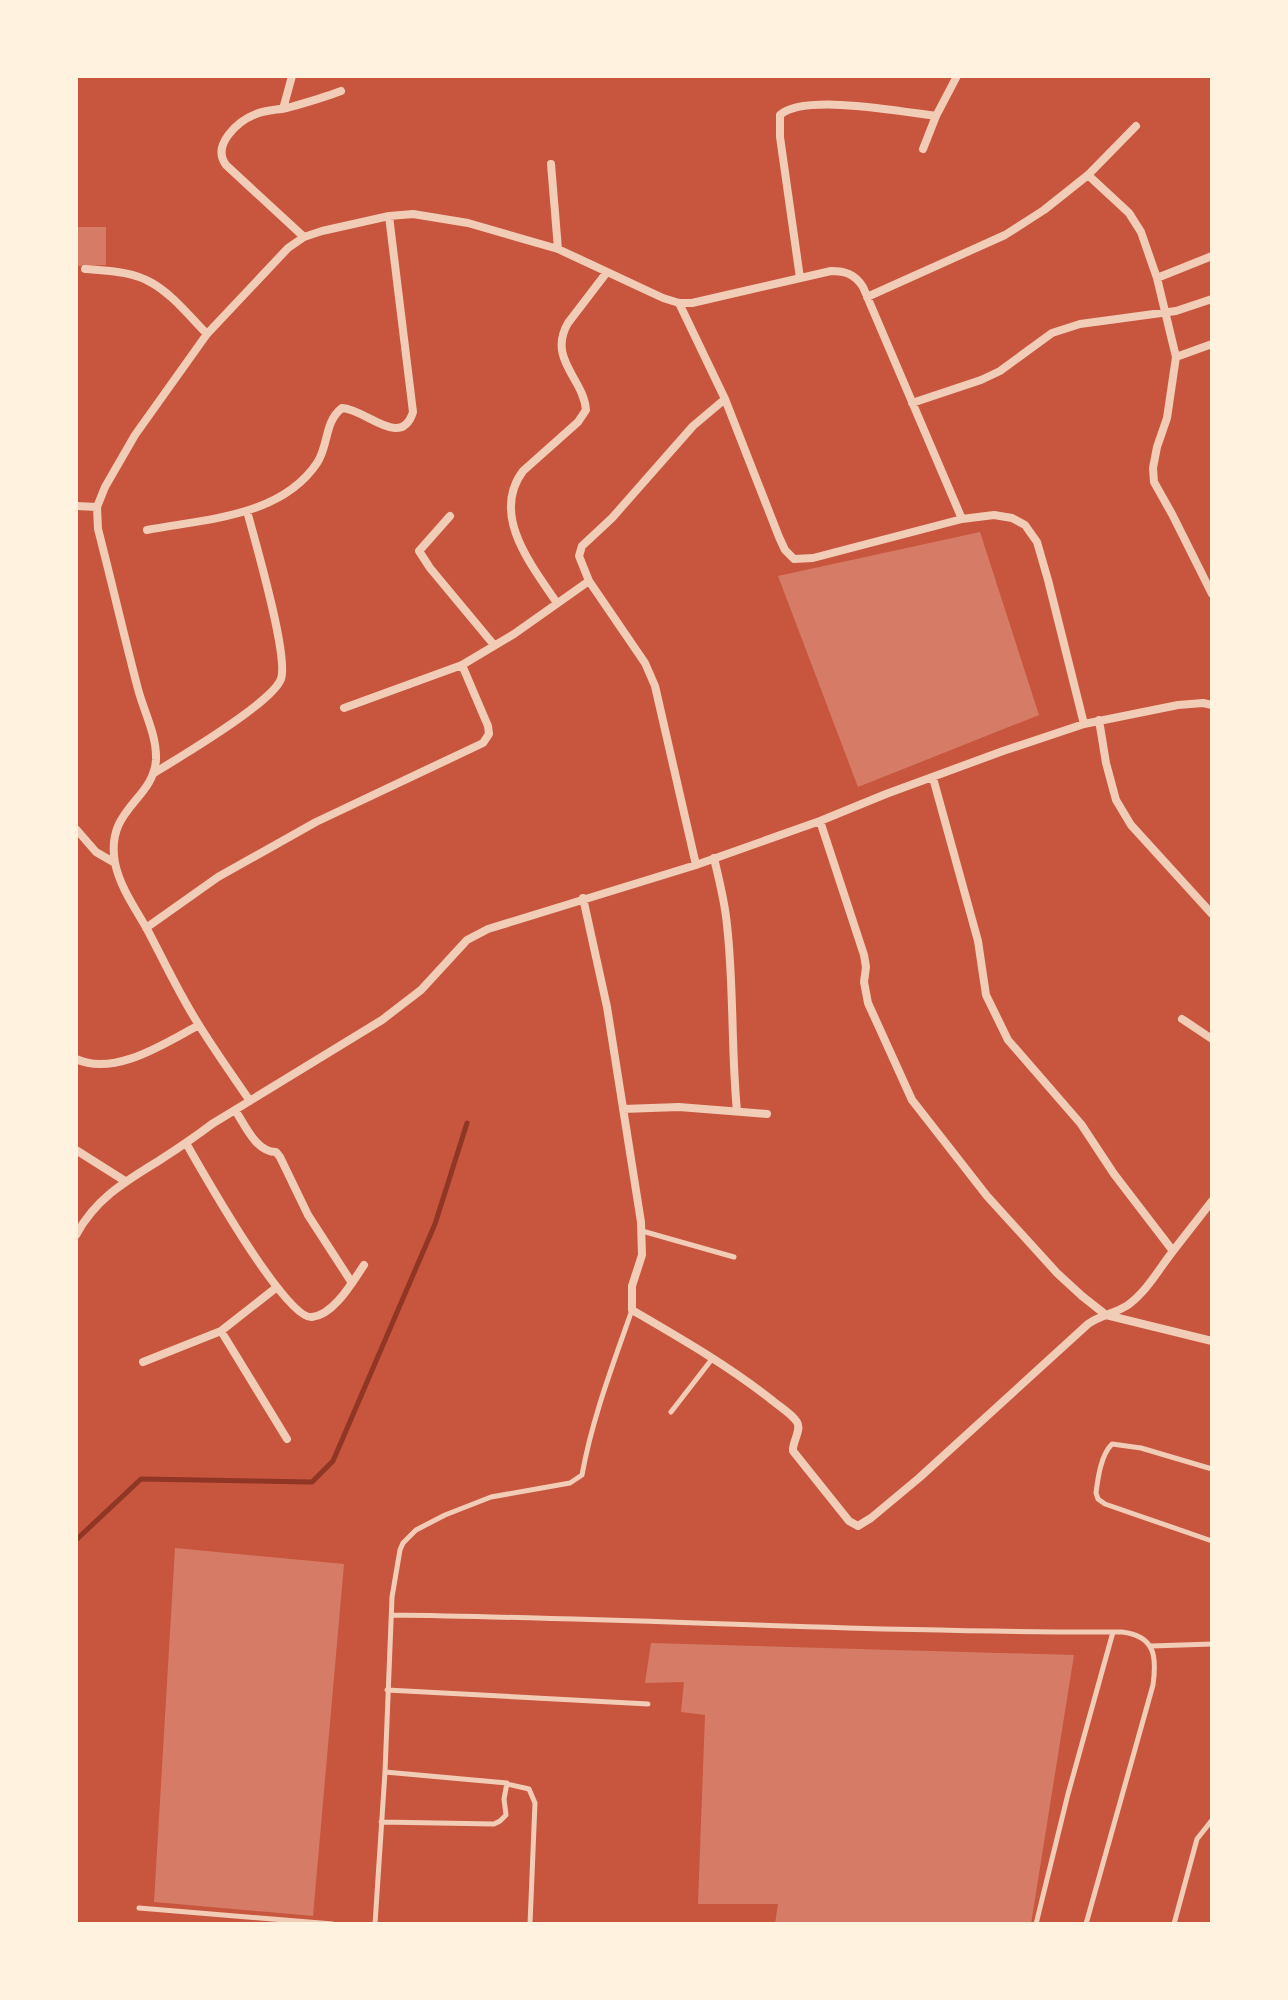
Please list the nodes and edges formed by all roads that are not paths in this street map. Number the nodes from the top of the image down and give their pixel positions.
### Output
1 (292, 76) edge
2 (957, 76) edge
3 (341, 91) dead end
4 (283, 109) junction
5 (936, 116) junction
6 (1136, 126) dead end
7 (923, 149) dead end
8 (551, 164) dead end
9 (1088, 175) junction
10 (389, 216) junction
11 (304, 237) junction
12 (558, 249) junction
13 (1212, 256) edge
14 (85, 269) dead end
15 (607, 272) junction
16 (800, 278) junction
17 (1157, 278) junction
18 (867, 297) junction
19 (1212, 299) edge
20 (679, 303) junction
21 (1165, 313) junction
22 (207, 334) junction
23 (1212, 344) edge
24 (1176, 357) junction
25 (725, 399) junction
26 (912, 403) junction
27 (76, 506) edge
28 (97, 507) junction
29 (247, 511) junction
30 (450, 516) dead end
31 (962, 519) junction
32 (147, 530) dead end
33 (589, 581) junction
34 (1212, 594) edge
35 (557, 603) junction
36 (494, 645) junction
37 (462, 665) junction
38 (1212, 705) edge
39 (344, 708) dead end
40 (1099, 720) junction
41 (1084, 724) junction
42 (154, 773) junction
43 (933, 778) junction
44 (820, 821) junction
45 (76, 829) edge
46 (714, 858) junction
47 (115, 863) junction
48 (696, 865) junction
49 (583, 898) junction
50 (1212, 914) edge
51 (146, 928) junction
52 (1182, 1019) dead end
53 (199, 1025) junction
54 (1212, 1039) edge
55 (76, 1059) edge
56 (250, 1101) junction
57 (623, 1109) junction
58 (235, 1110) junction
59 (737, 1111) junction
60 (767, 1114) dead end
61 (186, 1143) junction
62 (76, 1150) edge
63 (125, 1181) junction
64 (1212, 1201) edge
65 (641, 1231) junction
66 (76, 1235) edge
67 (1173, 1251) junction
68 (734, 1257) dead end
69 (364, 1265) dead end
70 (352, 1283) junction
71 (277, 1287) junction
72 (632, 1310) junction
73 (1106, 1315) junction
74 (221, 1331) junction
75 (1212, 1341) edge
76 (713, 1358) junction
77 (143, 1362) dead end
78 (671, 1412) dead end
79 (287, 1439) dead end
80 (1212, 1469) edge
81 (1212, 1541) edge
82 (392, 1615) junction
83 (1113, 1632) junction
84 (1212, 1644) edge
85 (1151, 1646) junction
86 (387, 1690) junction
87 (648, 1704) dead end
88 (385, 1772) junction
89 (507, 1783) junction
90 (1212, 1820) edge
91 (381, 1822) junction
92 (139, 1908) dead end
93 (333, 1924) edge
94 (375, 1924) edge
95 (530, 1924) edge
96 (1036, 1924) edge
97 (1086, 1924) edge
98 (1174, 1924) edge

1 - 4 street
2 - 5 street
3 - 4 street
4 - 11 street
5 - 7 street
5 - 16 street
6 - 9 street
8 - 12 street
9 - 17 street
9 - 18 street
10 - 11 street
10 - 12 street
10 - 29 street
11 - 22 street
12 - 15 street
13 - 17 street
14 - 22 street
15 - 20 street
15 - 35 street
16 - 18 street
16 - 20 street
17 - 21 street
18 - 26 street
19 - 21 street
20 - 25 street
21 - 24 street
21 - 26 street
22 - 28 street
23 - 24 street
24 - 34 street
25 - 31 street
25 - 33 street
26 - 31 street
27 - 28 street
28 - 42 street
29 - 32 street
29 - 42 street
30 - 36 street
31 - 41 street
33 - 35 street
33 - 48 street
35 - 36 street
36 - 37 street
37 - 39 street
37 - 51 street
38 - 40 street
40 - 41 street
40 - 50 street
41 - 43 street
42 - 47 street
43 - 44 street
43 - 67 street
44 - 46 street
44 - 73 street
45 - 47 street
46 - 48 street
46 - 59 street
47 - 51 street
48 - 49 street
49 - 56 street
49 - 57 street
51 - 53 street
52 - 54 street
53 - 55 street
53 - 56 street
56 - 58 street
57 - 59 street
57 - 65 street
58 - 61 street
58 - 70 street
59 - 60 street
61 - 63 street
61 - 71 street
62 - 63 street
63 - 66 street
64 - 67 street
65 - 68 lane
65 - 72 street
67 - 73 street
69 - 70 street
70 - 71 street
71 - 74 street
72 - 76 street
72 - 82 lane
73 - 75 street
73 - 76 street
74 - 77 street
74 - 79 street
76 - 78 lane
80 - 81 lane
82 - 83 lane
82 - 86 lane
83 - 85 lane
83 - 96 lane
84 - 85 lane
85 - 97 lane
86 - 87 lane
86 - 88 lane
88 - 89 lane
88 - 91 lane
89 - 91 lane
89 - 95 lane
90 - 98 lane
91 - 94 lane
92 - 93 lane

